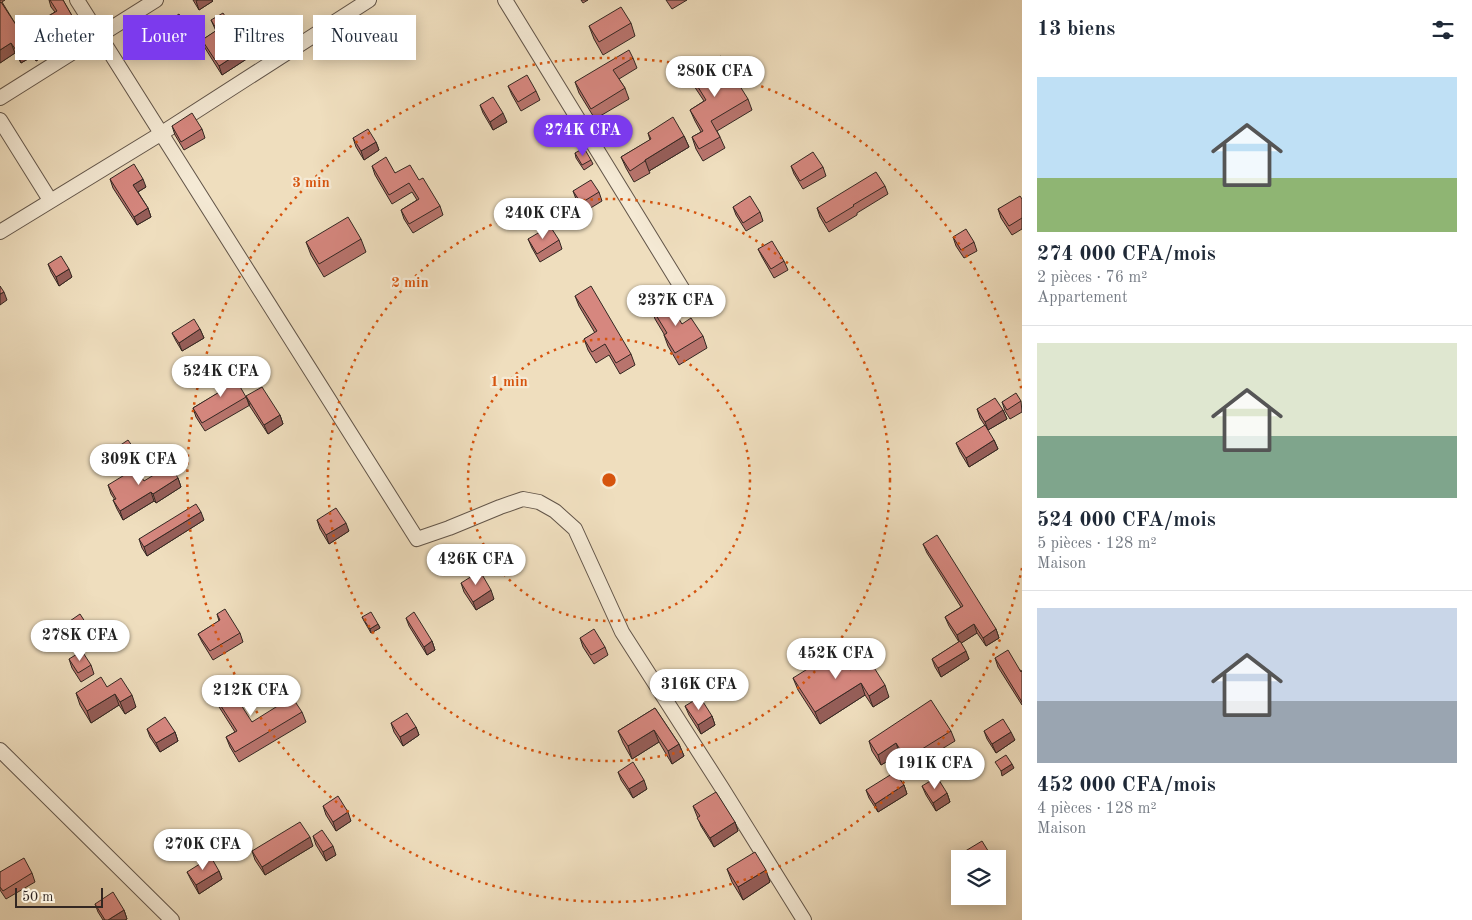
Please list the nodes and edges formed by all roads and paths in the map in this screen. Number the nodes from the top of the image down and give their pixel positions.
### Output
1 (77, 0) edge
2 (156, 0) edge
3 (369, 0) edge
4 (506, 0) edge
5 (87, 15) edge
6 (113, 28) edge
7 (113, 56) edge
8 (61, 60) edge
9 (0, 98) edge
10 (0, 120) edge
11 (162, 133) junction
12 (50, 200) junction
13 (0, 232) edge
14 (683, 290) dead end
15 (0, 750) edge
16 (172, 920) edge
17 (804, 920) edge

1 - 5 street
2 - 6 street
3 - 11 street
4 - 14 street
7 - 11 street
8 - 9 street
10 - 12 street
11 - 12 street
11 - 17 street
12 - 13 street
15 - 16 street

